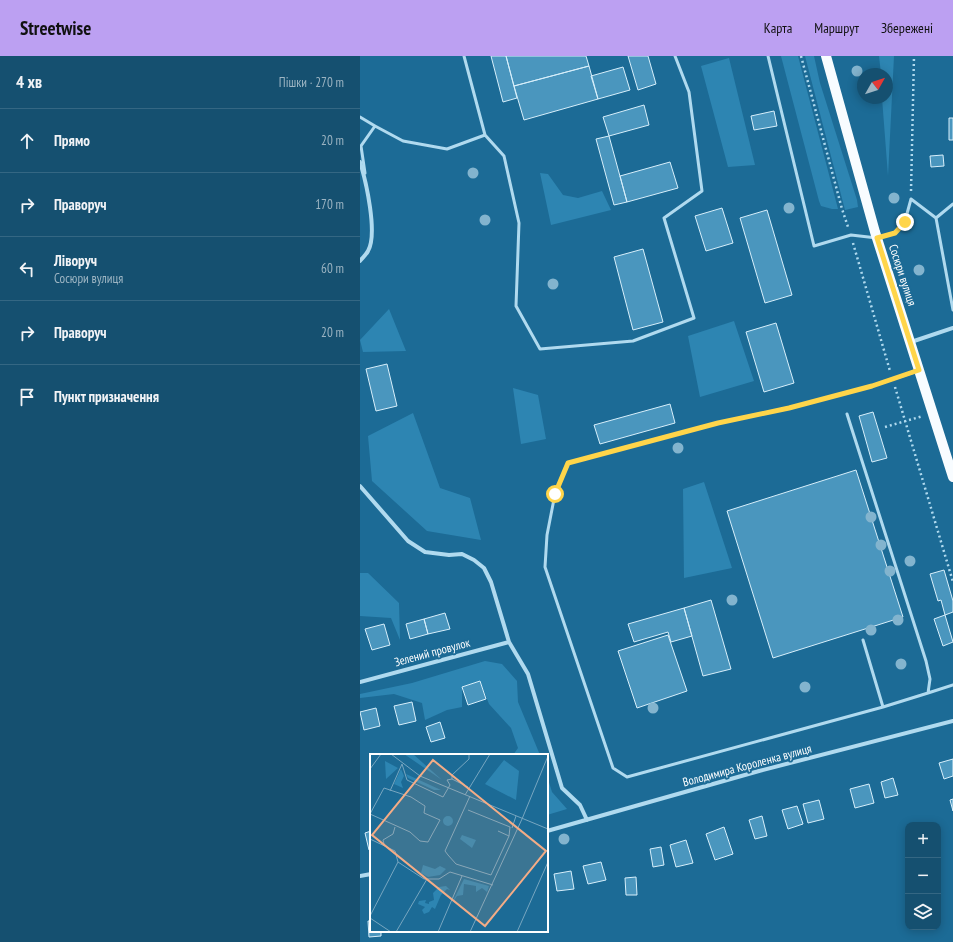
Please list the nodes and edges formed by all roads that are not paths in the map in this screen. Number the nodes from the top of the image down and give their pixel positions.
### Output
1 (464, 56) edge
2 (675, 56) edge
3 (768, 56) edge
4 (826, 56) edge
5 (360, 117) edge
6 (375, 126) junction
7 (485, 135) junction
8 (360, 162) edge
9 (366, 181) junction
10 (953, 204) edge
11 (936, 218) junction
12 (877, 238) junction
13 (360, 261) edge
14 (953, 310) edge
15 (953, 328) edge
16 (910, 342) junction
17 (919, 370) junction
18 (847, 414) dead end
19 (953, 478) edge
20 (360, 487) edge
21 (863, 640) dead end
22 (510, 642) junction
23 (360, 682) edge
24 (953, 685) edge
25 (928, 693) junction
26 (883, 707) junction
27 (953, 721) edge
28 (587, 820) junction
29 (548, 831) edge
30 (370, 874) edge
31 (360, 876) edge

1 - 7 lane
2 - 7 lane
3 - 12 lane
4 - 12 main road, Сосюри вулиця
5 - 6 lane
6 - 7 lane
6 - 9 lane
8 - 9 street
9 - 13 street
10 - 11 lane
11 - 12 lane
11 - 14 lane
12 - 16 main road, Сосюри вулиця
15 - 16 street
16 - 17 main road, Сосюри вулиця
17 - 19 main road, Сосюри вулиця
17 - 26 lane
18 - 25 lane
20 - 22 street
21 - 26 lane
22 - 23 street, Зелений провулок
22 - 28 street
24 - 25 lane
25 - 26 lane
27 - 28 street, Володимира Короленка вулиця
28 - 29 street, Володимира Короленка вулиця
30 - 31 street

